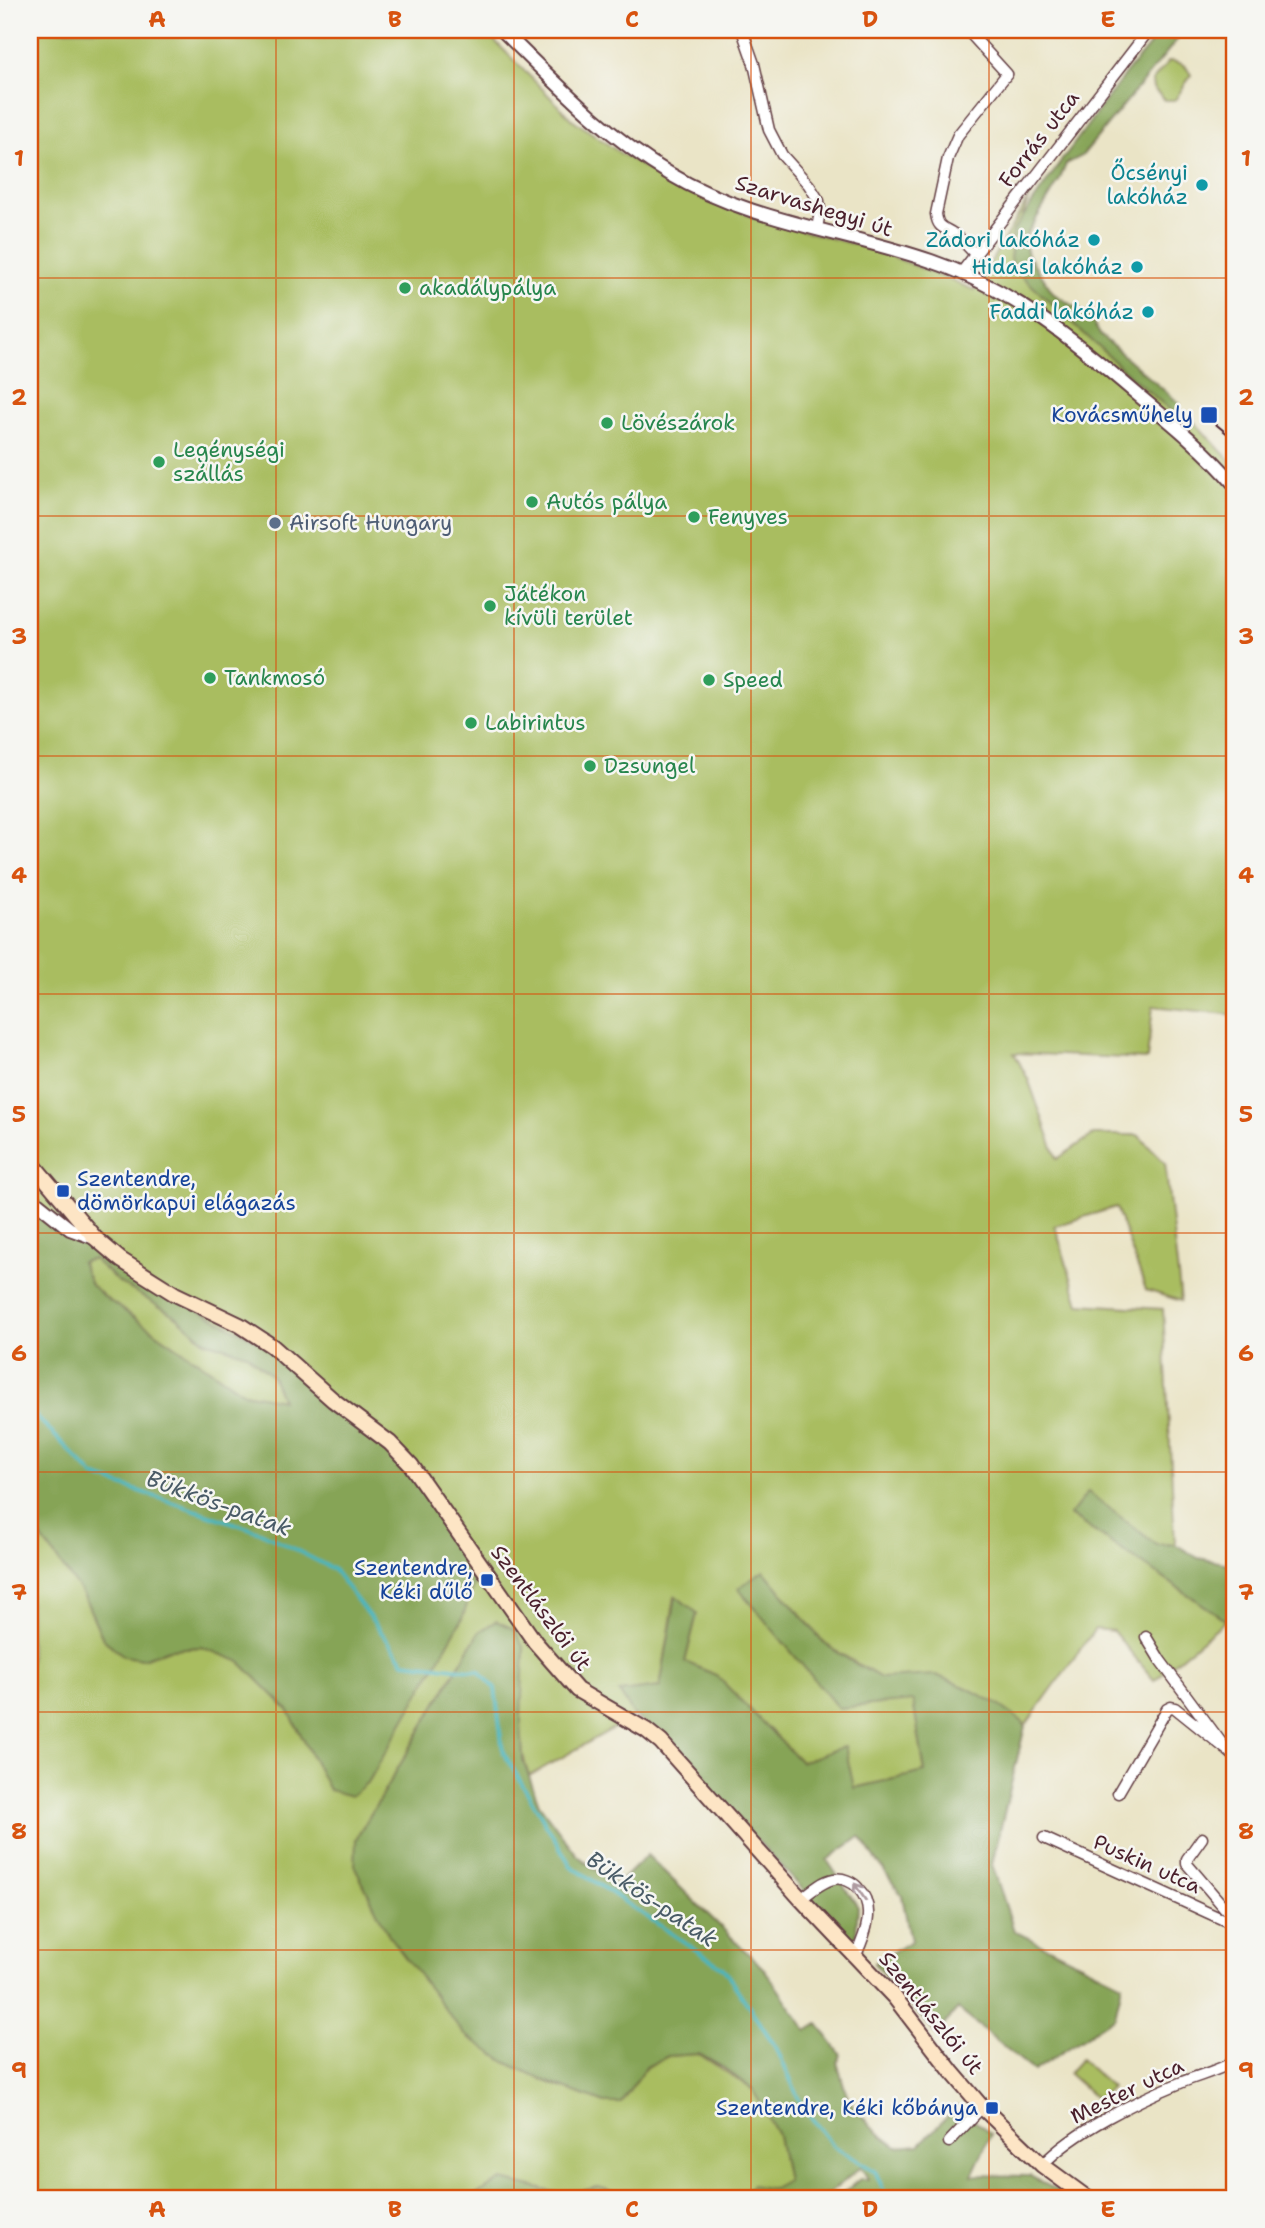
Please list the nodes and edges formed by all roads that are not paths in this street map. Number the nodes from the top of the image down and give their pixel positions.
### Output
1 (502, 30) edge
2 (742, 30) edge
3 (967, 30) edge
4 (1149, 30) edge
5 (817, 229) junction
6 (975, 254) junction
7 (961, 273) junction
8 (1235, 485) edge
9 (30, 1161) edge
10 (30, 1198) edge
11 (95, 1238) junction
12 (1146, 1637) dead end
13 (1226, 1749) junction
14 (1235, 1757) edge
15 (1118, 1793) dead end
16 (1044, 1838) dead end
17 (1202, 1839) dead end
18 (801, 1899) junction
19 (1235, 1922) edge
20 (856, 1955) junction
21 (1235, 2061) edge
22 (982, 2107) junction
23 (948, 2142) dead end
24 (1042, 2165) junction
25 (1087, 2198) edge

1 - 5 street, Szarvashegyi út
2 - 5 street
3 - 6 street
4 - 6 street, Forrás utca
5 - 7 street, Szarvashegyi út
6 - 7 street, Forrás utca
7 - 8 street, Szarvashegyi út
9 - 11 main road, Szentlászlói út
10 - 11 street
11 - 18 main road, Szentlászlói út
12 - 13 street
13 - 14 street
13 - 15 street
16 - 19 street, Puskin utca
17 - 19 street, Puskin utca
18 - 20 main road, Szentlászlói út
20 -> 18 street
20 - 22 main road, Szentlászlói út
21 - 24 street, Mester utca
22 - 23 street
22 - 24 main road, Szentlászlói út
24 - 25 main road, Szentlászlói út

